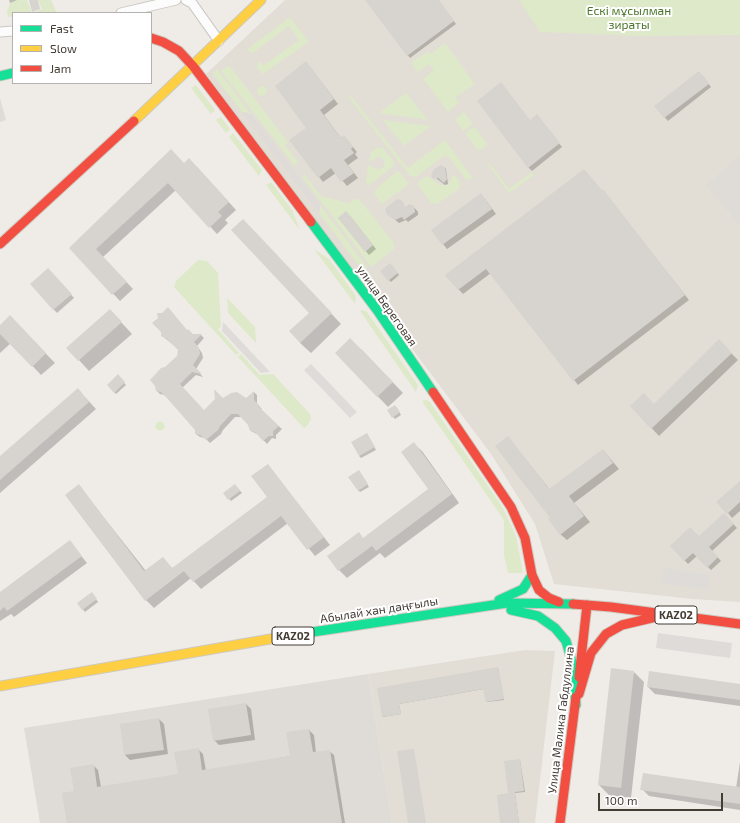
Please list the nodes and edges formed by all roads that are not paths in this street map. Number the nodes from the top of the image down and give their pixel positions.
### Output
1 (176, 0) edge
2 (186, 0) edge
3 (261, 0) edge
4 (125, 12) edge
5 (12, 31) edge
6 (0, 32) edge
7 (152, 38) edge
8 (219, 41) junction
9 (193, 66) junction
10 (12, 73) edge
11 (0, 76) edge
12 (0, 244) edge
13 (532, 575) junction
14 (564, 604) junction
15 (587, 605) junction
16 (475, 607) junction
17 (682, 616) junction
18 (740, 624) edge
19 (0, 686) edge
20 (576, 705) junction
21 (560, 823) edge

1 - 4 street
2 - 8 street
3 - 8 main road
5 - 6 street
7 - 9 main road, улица Береговая
8 - 9 main road
9 - 12 main road
9 - 13 main road, улица Береговая
10 - 11 main road
13 - 14 main road
13 - 16 main road
14 - 15 main road, Абылай хан даңғылы / KАZ02
14 - 16 main road, Абылай хан даңғылы / KАZ02
15 - 17 main road, Абылай хан даңғылы / KАZ02
15 - 20 main road, Улица Малика Габдуллина
16 - 19 main road, Абылай хан даңғылы / KАZ02
16 - 20 main road
17 - 18 main road, Абылай хан даңғылы / KАZ02
17 - 20 main road
20 - 21 main road, Улица Малика Габдуллина

